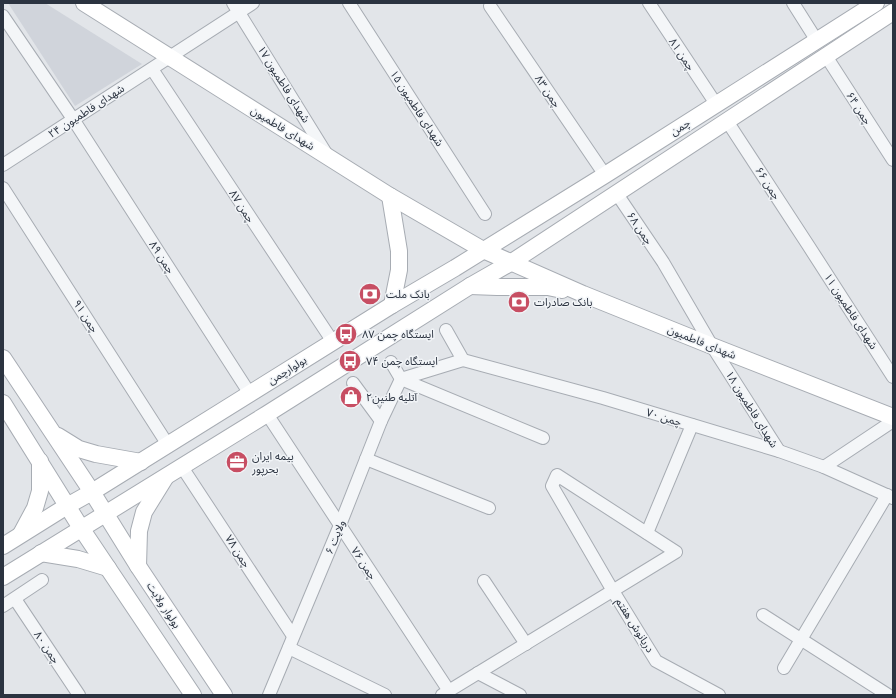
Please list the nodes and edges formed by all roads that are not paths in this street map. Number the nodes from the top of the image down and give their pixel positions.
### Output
1 (84, 3) edge
2 (254, 3) edge
3 (349, 3) edge
4 (649, 3) edge
5 (793, 3) edge
6 (876, 3) edge
7 (490, 6) dead end
8 (236, 8) edge
9 (893, 12) edge
10 (3, 16) edge
11 (817, 41) junction
12 (826, 56) junction
13 (170, 57) junction
14 (152, 69) junction
15 (716, 104) junction
16 (73, 119) junction
17 (727, 121) junction
18 (328, 156) junction
19 (893, 160) edge
20 (3, 165) edge
21 (605, 175) junction
22 (3, 188) edge
23 (617, 194) junction
24 (390, 196) junction
25 (485, 214) dead end
26 (808, 245) joint
27 (483, 250) junction
28 (512, 262) junction
29 (470, 286) junction
30 (583, 294) junction
31 (392, 305) junction
32 (446, 330) dead end
33 (333, 342) junction
34 (712, 346) junction
35 (3, 358) edge
36 (463, 360) junction
37 (391, 362) dead end
38 (893, 377) edge
39 (401, 379) junction
40 (353, 383) dead end
41 (250, 394) junction
42 (3, 403) edge
43 (266, 414) junction
44 (893, 417) edge
45 (381, 420) junction
46 (893, 421) edge
47 (692, 425) junction
48 (52, 432) junction
49 (543, 438) dead end
50 (168, 445) junction
51 (779, 451) junction
52 (366, 459) junction
53 (40, 461) junction
54 (141, 462) junction
55 (182, 466) junction
56 (824, 467) junction
57 (166, 476) junction
58 (92, 492) junction
59 (890, 497) edge
60 (68, 506) junction
61 (489, 508) dead end
62 (106, 513) junction
63 (340, 525) junction
64 (81, 528) junction
65 (646, 533) junction
66 (21, 535) junction
67 (3, 546) edge
68 (41, 553) junction
69 (138, 566) junction
70 (108, 568) junction
71 (3, 577) edge
72 (42, 580) dead end
73 (484, 581) dead end
74 (613, 591) junction
75 (15, 599) junction
76 (3, 606) edge
77 (763, 615) dead end
78 (801, 640) junction
79 (291, 642) junction
80 (526, 644) junction
81 (784, 668) dead end
82 (478, 673) junction
83 (445, 693) edge
84 (79, 695) edge
85 (193, 695) edge
86 (224, 695) edge
87 (269, 695) edge
88 (385, 695) edge
89 (520, 695) edge
90 (719, 695) edge
91 (888, 695) edge

1 - 13 main road, شهدای فاطمیون
2 - 8 street
3 - 25 street, شهدای فاطمیون ۱۵
4 - 15 street, چمن ۸۱
5 - 11 street
6 - 11 main road, چمن
7 - 21 street, چمن ۸۳
8 - 13 street
8 - 18 street, شهدای فاطمیون ۱۷
9 - 12 main road, چمن
10 - 16 street, چمن ۸۹
11 - 12 main road
11 - 15 main road, چمن
12 - 17 main road, چمن
12 - 19 street, چمن ۶۴
13 - 14 street, شهدای فاطمیون ۲۴
13 - 18 main road, شهدای فاطمیون
14 - 16 street, شهدای فاطمیون ۲۴
14 - 33 street, چمن ۸۷
15 - 17 main road
15 - 21 main road, چمن
16 - 20 street, شهدای فاطمیون ۲۴
16 - 41 street, چمن ۸۹
17 - 23 main road, چمن
17 - 26 street, چمن ۶۶
18 - 24 main road, شهدای فاطمیون
21 - 23 main road
21 - 27 main road, چمن
22 - 50 street, چمن ۹۱
23 - 28 main road, چمن
23 - 34 street, چمن ۶۸
24 - 27 main road, شهدای فاطمیون
24 - 31 main road
26 - 38 street, شهدای فاطمیون ۱۱
27 - 28 main road, شهدای فاطمیون
27 - 31 main road, بولوارچمن
28 - 29 main road, چمن
28 - 30 main road, شهدای فاطمیون
29 - 30 main road
29 - 43 main road
30 - 34 main road, شهدای فاطمیون
31 - 33 main road, بولوارچمن
32 - 36 street
33 - 41 main road, بولوارچمن
34 - 44 main road, شهدای فاطمیون
34 - 51 street, شهدای فاطمیون ۱۸
35 - 48 main road
36 - 39 street
36 - 47 street, چمن ۷۰
37 - 39 street
39 - 45 street, ولایت ۶
39 - 49 street
40 - 45 street
41 - 50 main road, بولوارچمن
42 - 53 main road
43 - 55 main road
43 - 63 street, چمن ۷۶
45 - 52 street, ولایت ۶
46 - 56 street
47 - 51 street, چمن ۷۰
47 - 65 street
48 - 54 main road
48 - 58 main road
50 - 54 main road, بولوارچمن
51 - 56 street, چمن ۷۰
52 - 61 street
52 - 63 street, ولایت ۶
53 - 60 main road
53 - 66 main road
54 - 58 main road, بولوارچمن
55 - 57 main road
55 - 79 street, چمن ۷۸
56 - 59 street, چمن ۷۰
57 - 62 main road
57 - 69 main road
58 - 60 main road, بولوارچمن
58 - 62 main road, بولوار ولایت
59 - 78 street
60 - 64 main road
60 - 66 main road
62 - 64 main road
62 - 69 main road, بولوار ولایت
63 - 79 street, ولایت ۶
63 - 83 street, چمن ۷۶
64 - 68 main road
64 - 70 main road
65 - 74 street
65 - 74 street, دریانوش هفتم
66 - 67 main road
68 - 70 main road
68 - 71 main road
69 - 86 main road, بولوار ولایت
70 - 85 main road
72 - 75 street
73 - 80 street
74 - 80 street
74 - 90 street, دریانوش هفتم
75 - 76 street
75 - 84 street, چمن ۸۰
77 - 78 street
78 - 81 street
78 - 91 street
79 - 87 street, ولایت ۶
79 - 88 street
80 - 82 street
82 - 83 street
82 - 89 street

